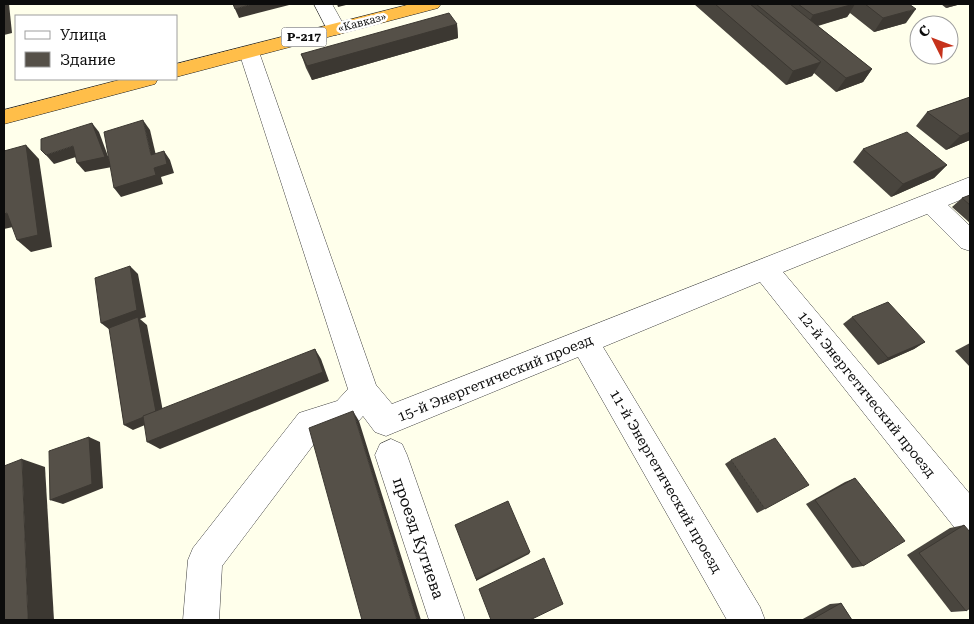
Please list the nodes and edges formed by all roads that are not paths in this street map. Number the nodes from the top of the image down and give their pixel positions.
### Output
1 (323, 4) edge
2 (432, 4) edge
3 (336, 29) junction
4 (250, 52) junction
5 (178, 70) edge
6 (144, 80) edge
7 (4, 117) edge
8 (970, 186) edge
9 (930, 202) junction
10 (970, 241) edge
11 (764, 268) junction
12 (585, 343) junction
13 (364, 392) junction
14 (391, 455) dead end
15 (970, 520) edge
16 (201, 620) edge
17 (447, 620) edge
18 (747, 620) edge

1 - 3 street
2 - 3 highway, «Кавказ» / Р-217
3 - 4 highway, «Кавказ» / Р-217
4 - 5 highway, «Кавказ» / Р-217
4 - 13 street, 15-й Энергетический проезд
6 - 7 highway
8 - 9 street, 15-й Энергетический проезд
9 - 10 street
9 - 11 street, 15-й Энергетический проезд
11 - 12 street, 15-й Энергетический проезд
11 - 15 street, 12-й Энергетический проезд
12 - 13 street, 15-й Энергетический проезд
12 - 18 street, 11-й Энергетический проезд
13 - 16 street
14 - 17 street, проезд Кугиева

